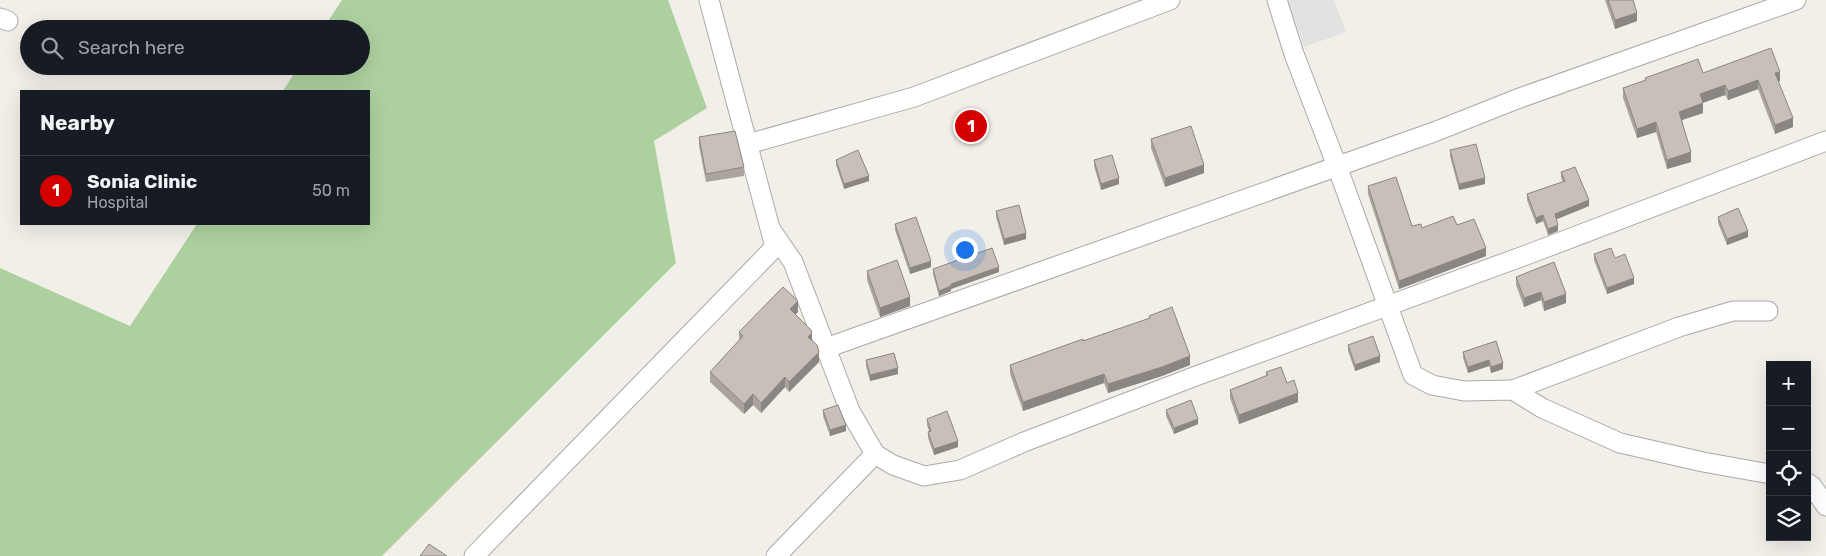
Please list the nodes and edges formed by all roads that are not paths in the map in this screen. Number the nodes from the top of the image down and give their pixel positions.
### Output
1 (709, 0) edge
2 (1170, 0) edge
3 (1277, 0) edge
4 (1796, 0) edge
5 (1826, 141) edge
6 (748, 144) junction
7 (1338, 166) junction
8 (771, 230) junction
9 (1388, 306) junction
10 (1768, 311) dead end
11 (826, 348) junction
12 (1512, 390) junction
13 (875, 454) junction
14 (1766, 473) edge
15 (1811, 485) edge
16 (1826, 506) edge
17 (474, 556) edge
18 (776, 556) edge

1 - 6 street
2 - 6 street
3 - 7 street
4 - 7 street
5 - 9 street
6 - 8 street
7 - 9 street
7 - 11 street
8 - 11 street
8 - 17 street
9 - 12 street
9 - 13 street
10 - 12 street
11 - 13 street
12 - 14 street
13 - 18 street
15 - 16 street

